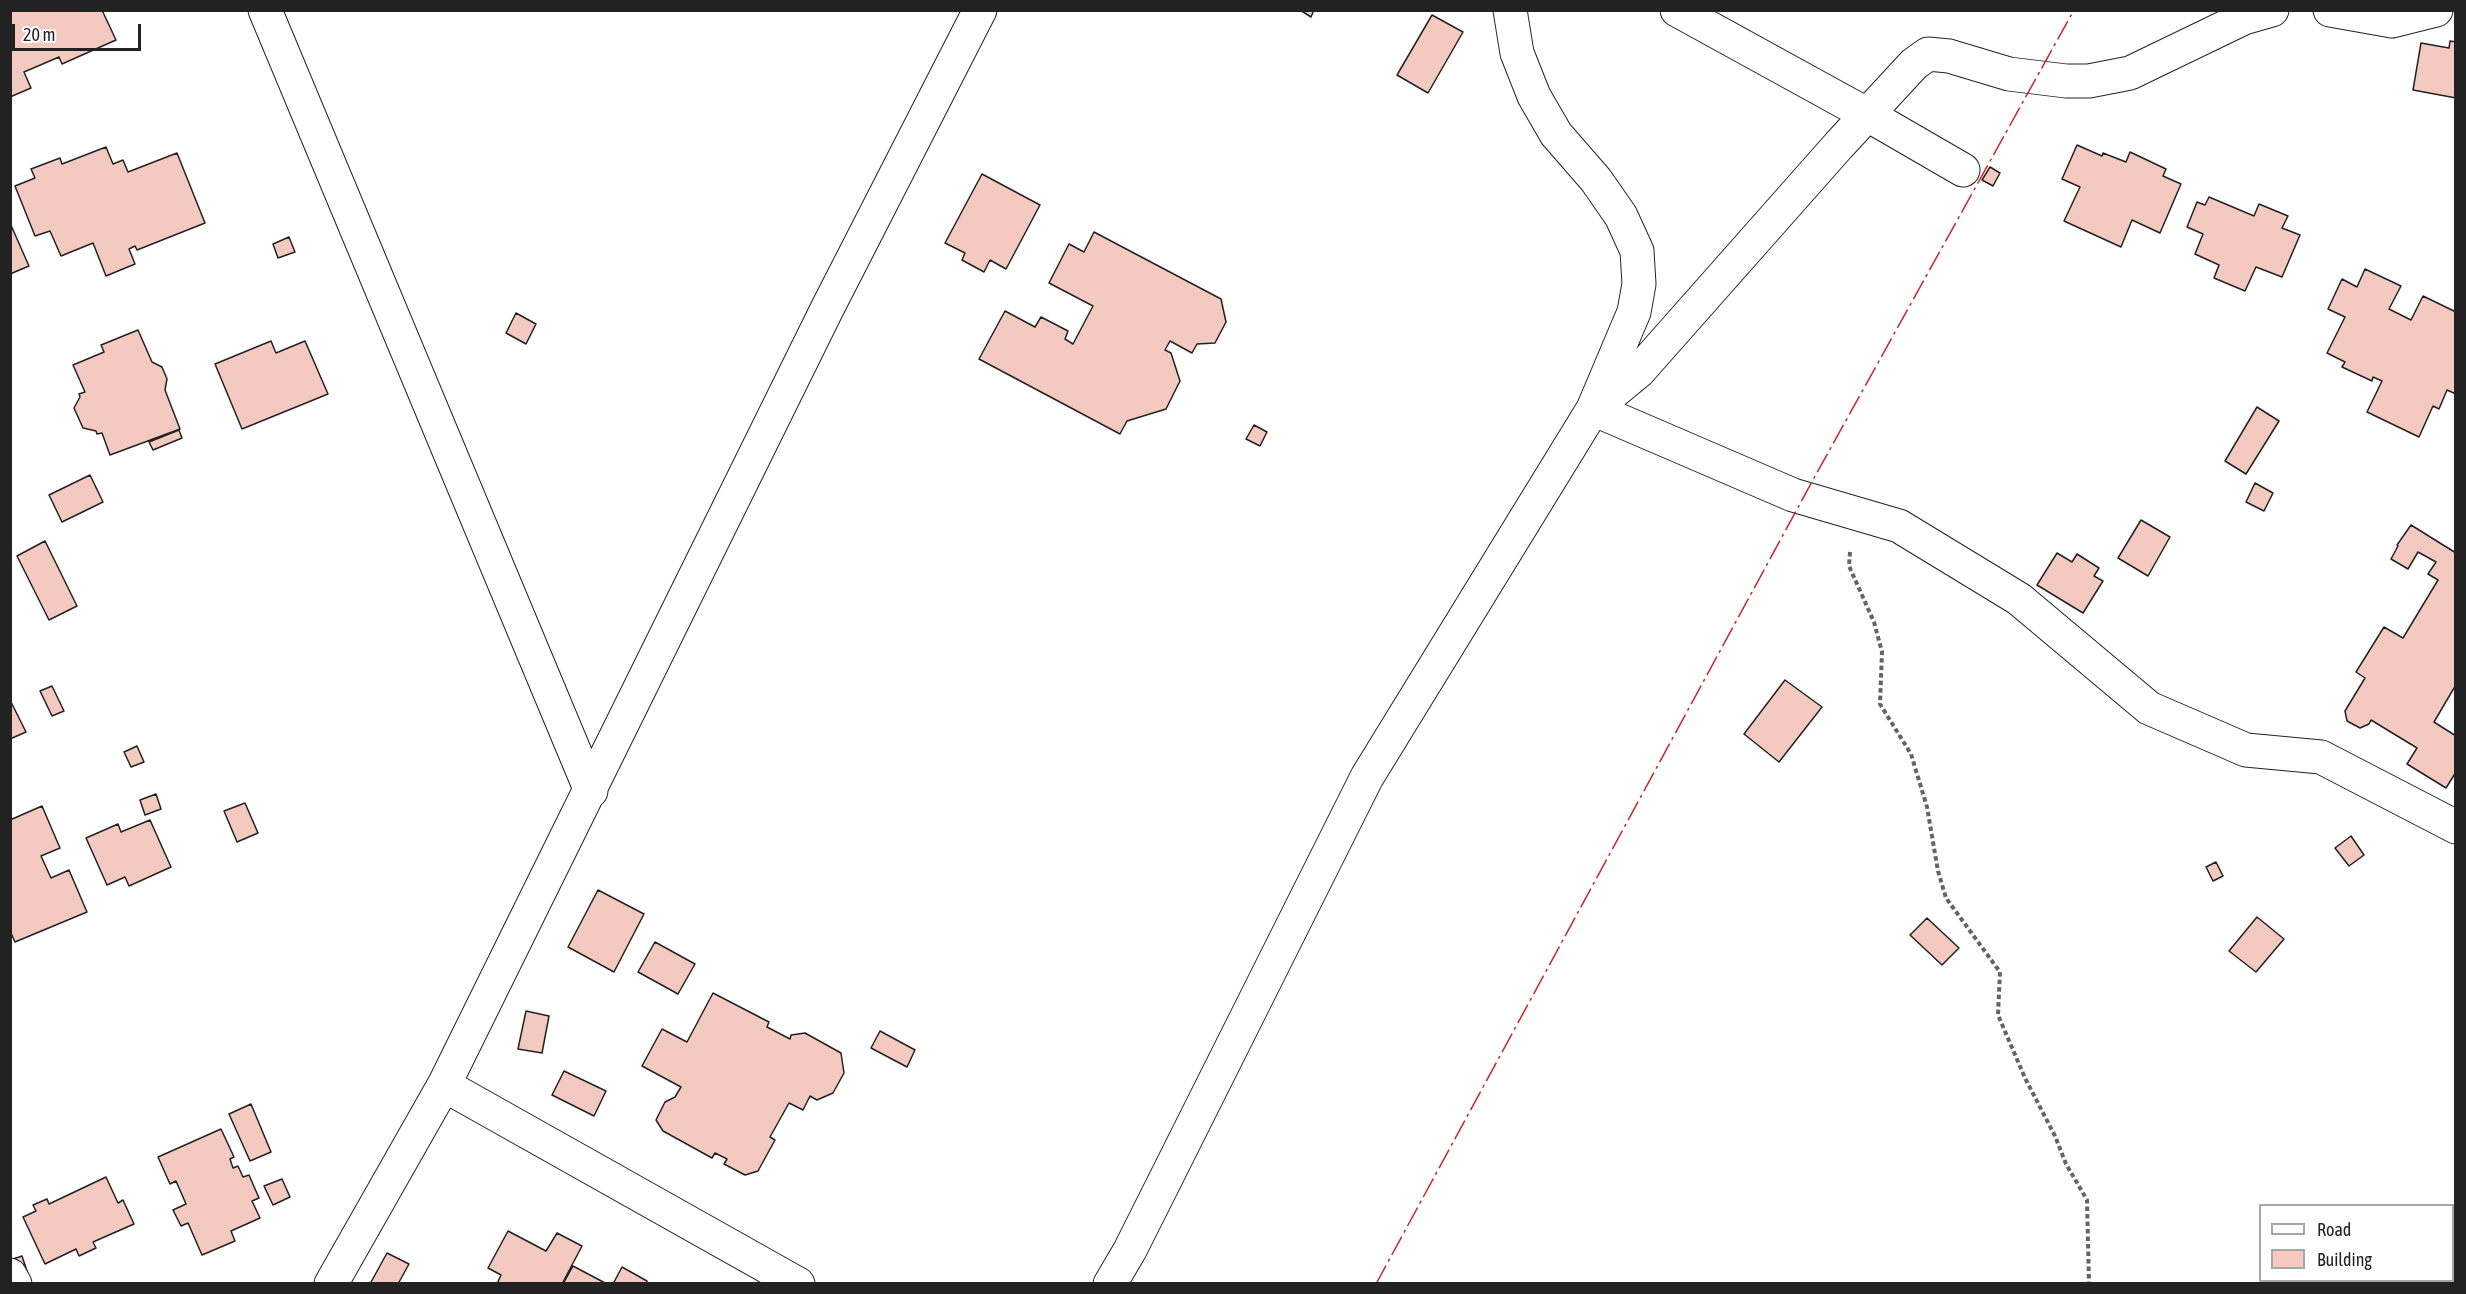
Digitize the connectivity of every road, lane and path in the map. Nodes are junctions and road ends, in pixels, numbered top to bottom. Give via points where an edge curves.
1 (265, 10) edge
2 (980, 10) edge
3 (1510, 10) edge
4 (1677, 10) edge
5 (2272, 10) edge
6 (2330, 10) edge
7 (2436, 10) edge
8 (1868, 114) junction
9 (1963, 170) dead end
10 (1593, 409) junction
11 (1852, 512) junction
12 (591, 791) junction
13 (2456, 827) edge
14 (444, 1085) junction
15 (10, 1275) edge
16 (15, 1284) edge
17 (331, 1284) edge
18 (798, 1284) edge
19 (1110, 1284) edge
20 (2089, 1284) edge

1 - 12 street
2 - 12 street via 827,309
3 - 10 street via 1517,53 1534,96 1557,134 1621,216 1637,251 1640,284 1634,312
4 - 8 street
5 - 8 street via 2244,18 2130,74 2089,81 2009,74 1949,56 1928,54
6 - 7 street via 2392,21
8 - 9 street
8 - 10 street via 1639,371
10 - 11 street via 1793,495
10 - 19 street via 1367,777
11 - 13 street via 1899,526 2019,600 2149,708 2246,750 2321,757
11 - 20 path via 1849,566 1874,622 1882,652 1880,704 1911,754 1927,807 1946,898 2000,972 1998,1015 2066,1164 2087,1200
12 - 14 street
14 - 17 street
14 - 18 street
15 - 16 street

